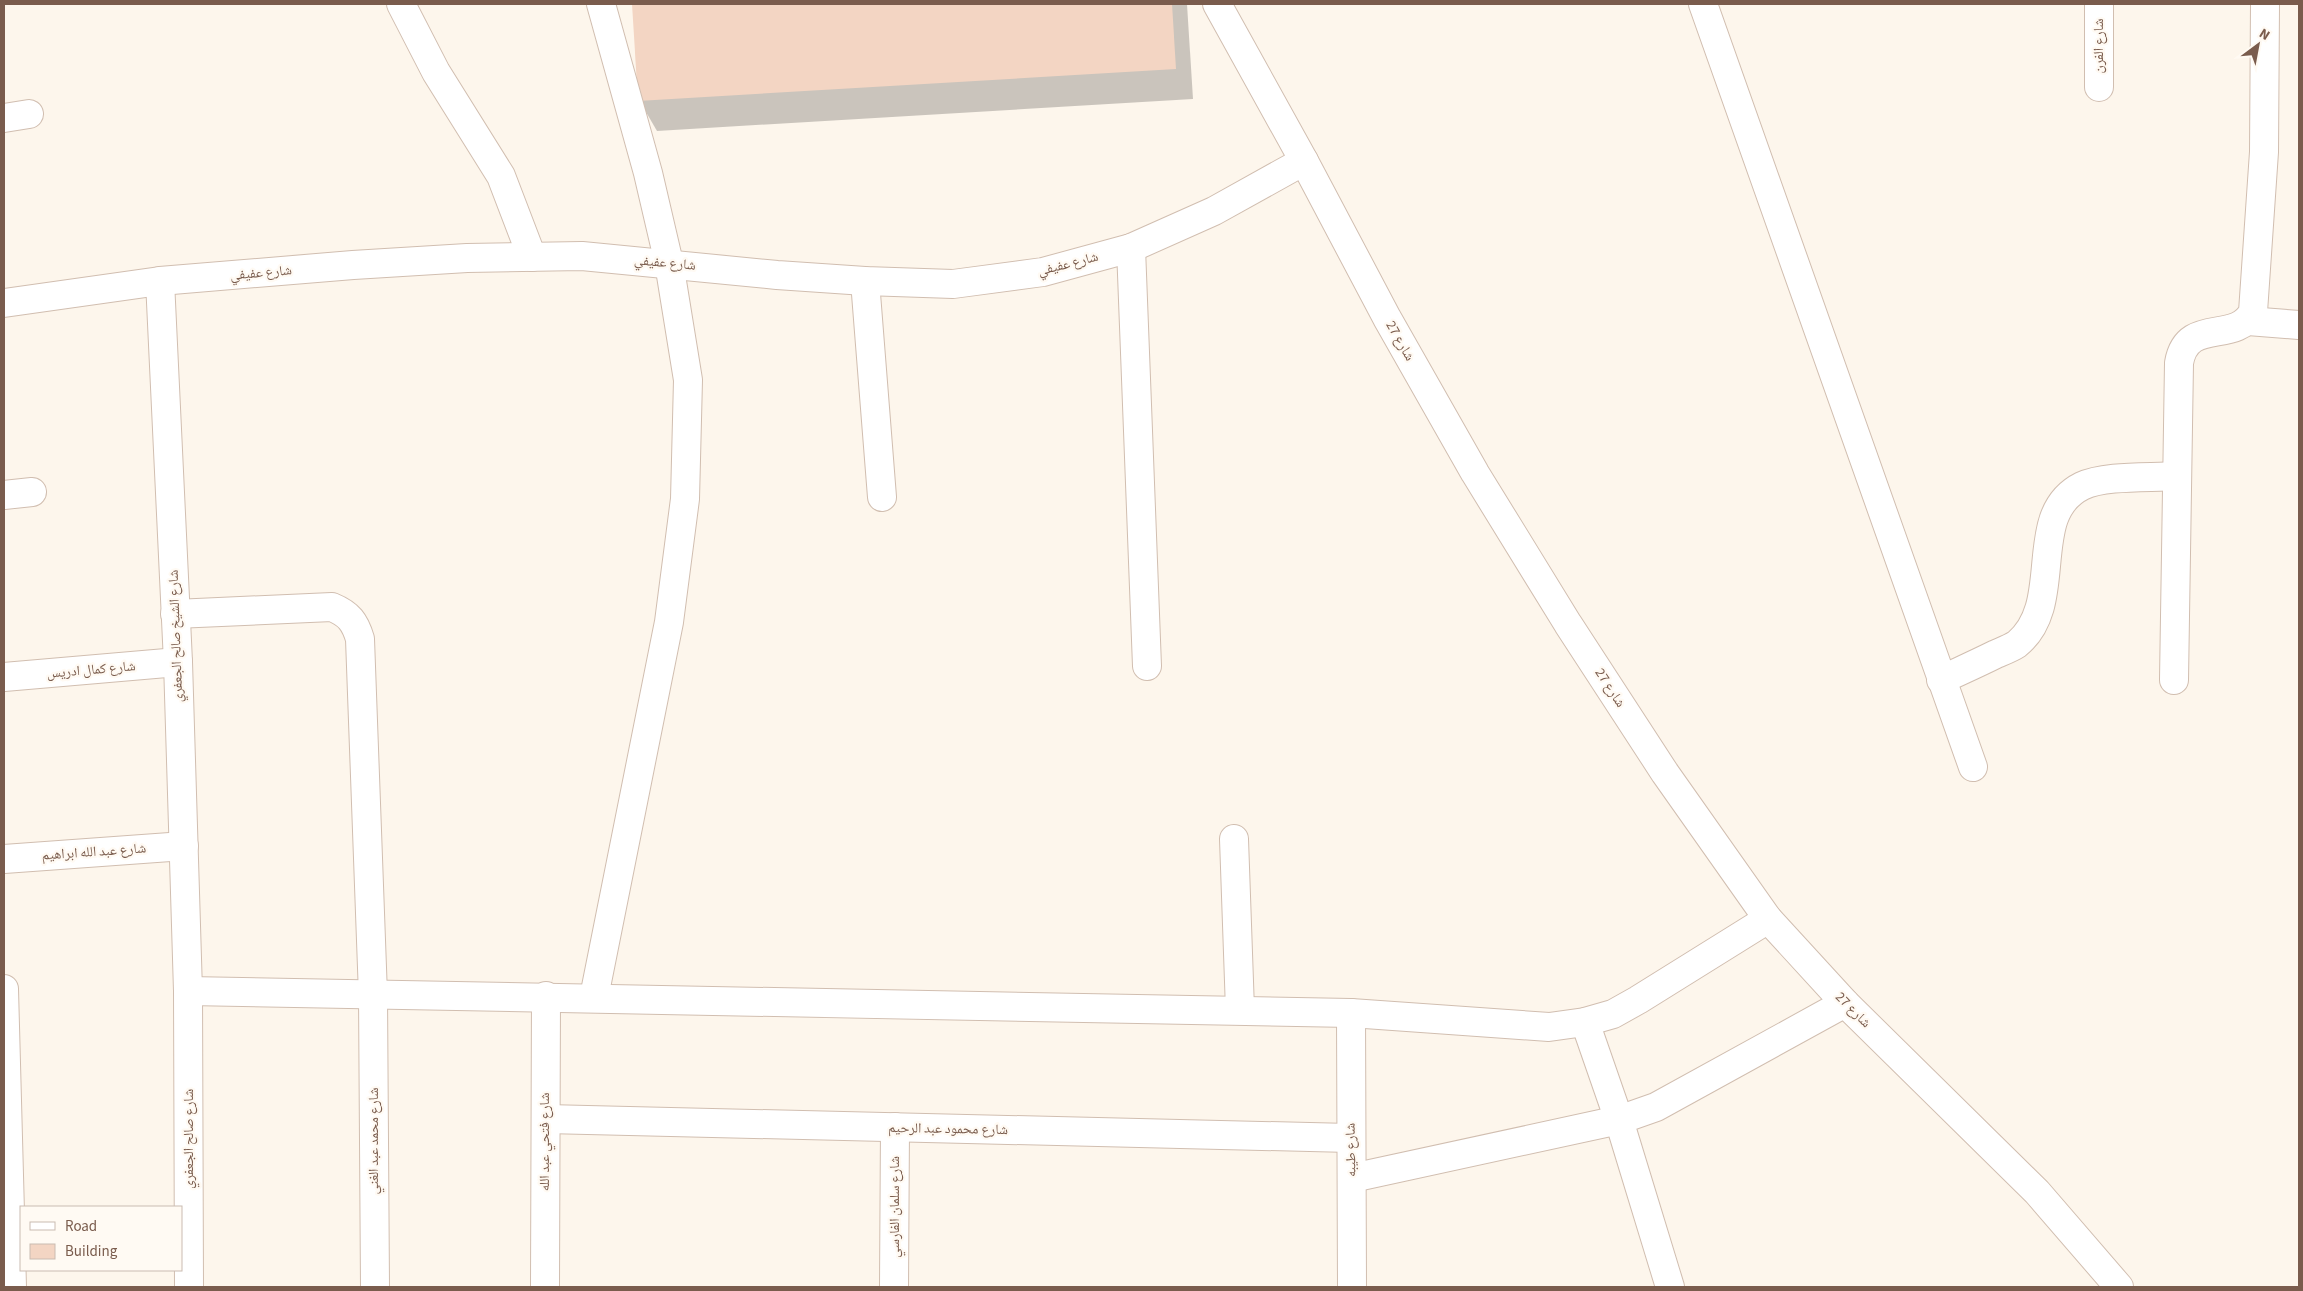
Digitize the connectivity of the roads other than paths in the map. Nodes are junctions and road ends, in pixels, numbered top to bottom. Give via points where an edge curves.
1 (401, 4) edge
2 (601, 4) edge
3 (1217, 4) edge
4 (1703, 4) edge
5 (2099, 4) edge
6 (2265, 4) edge
7 (2099, 87) dead end
8 (1304, 161) junction
9 (1131, 248) junction
10 (532, 257) junction
11 (669, 263) junction
12 (160, 281) junction
13 (865, 281) junction
14 (4, 304) edge
15 (2248, 321) junction
16 (2299, 325) edge
17 (2176, 476) junction
18 (32, 492) dead end
19 (4, 495) edge
20 (882, 497) dead end
21 (175, 614) junction
22 (178, 662) junction
23 (1147, 666) dead end
24 (4, 677) edge
25 (1941, 680) junction
26 (2174, 680) dead end
27 (1973, 767) dead end
28 (1234, 839) dead end
29 (184, 846) junction
30 (4, 859) edge
31 (1768, 919) junction
32 (4, 989) edge
33 (188, 991) junction
34 (373, 995) junction
35 (546, 996) junction
36 (594, 997) junction
37 (1845, 1003) junction
38 (1240, 1010) junction
39 (1351, 1012) junction
40 (1585, 1022) junction
41 (546, 1119) junction
42 (1619, 1120) junction
43 (895, 1128) junction
44 (1350, 1138) junction
45 (1352, 1178) junction
46 (12, 1287) edge
47 (189, 1287) edge
48 (375, 1287) edge
49 (545, 1287) edge
50 (894, 1287) edge
51 (1352, 1287) edge
52 (1670, 1287) edge
53 (2119, 1287) edge

1 - 10 street via 436,72 501,176
2 - 11 street via 638,135
3 - 8 street, شارع 27
4 - 25 street
5 - 7 street, شارع الفرن
6 - 15 street via 2264,152 2255,302
8 - 9 street, شارع عفيفي via 1214,211
8 - 31 street, شارع 27 via 1387,318 1480,481 1665,773
9 - 13 street, شارع عفيفي via 1043,272 953,284
9 - 23 street
10 - 11 street, شارع عفيفي via 582,256
10 - 12 street, شارع عفيفي via 353,265
11 - 13 street, شارع عفيفي
11 - 36 street via 688,380 685,500 669,622
12 - 14 street, شارع عفيفي
12 - 21 street, شارع الشيخ صالح الجعفري
13 - 20 street
15 - 16 street
15 - 17 street via 2240,326 2196,336 2187,341 2181,351
17 - 25 street via 2106,481 2083,486 2064,500 2052,520 2043,600 2032,626 2016,644
17 - 26 street
18 - 19 street
21 - 22 street, شارع الشيخ صالح الجعفري
21 - 34 street, شارع محمد عبد الغني via 332,606 346,613 356,624 360,639
22 - 24 street, شارع كمال ادريس
22 - 29 street, شارع الشيخ صالح الجعفري
25 - 27 street
28 - 38 street
29 - 30 street, شارع عبد الله ابراهيم
29 - 33 street, شارع الشيخ صالح الجعفري
31 - 37 street, شارع 27
31 - 40 street via 1638,1000 1613,1014
32 - 46 street
33 - 34 street
33 - 47 street, شارع صالح الجعفري
34 - 35 street
34 - 48 street, شارع محمد عبد الغني
35 - 36 street
35 - 41 street, شارع فتحي عبد الله
36 - 38 street
37 - 42 street via 1656,1107
37 - 53 street, شارع 27 via 2037,1192
38 - 39 street
39 - 40 street via 1549,1026
39 - 44 street, شارع طيبه
40 - 42 street
41 - 43 street, شارع محمود عبد الرحيم
41 - 49 street, شارع فتحي عبد الله
42 - 45 street
42 - 52 street
43 - 44 street, شارع محمود عبد الرحيم
43 - 50 street, شارع سلمان الفارسي
44 - 45 street, شارع طيبه
45 - 51 street, شارع طيبه

